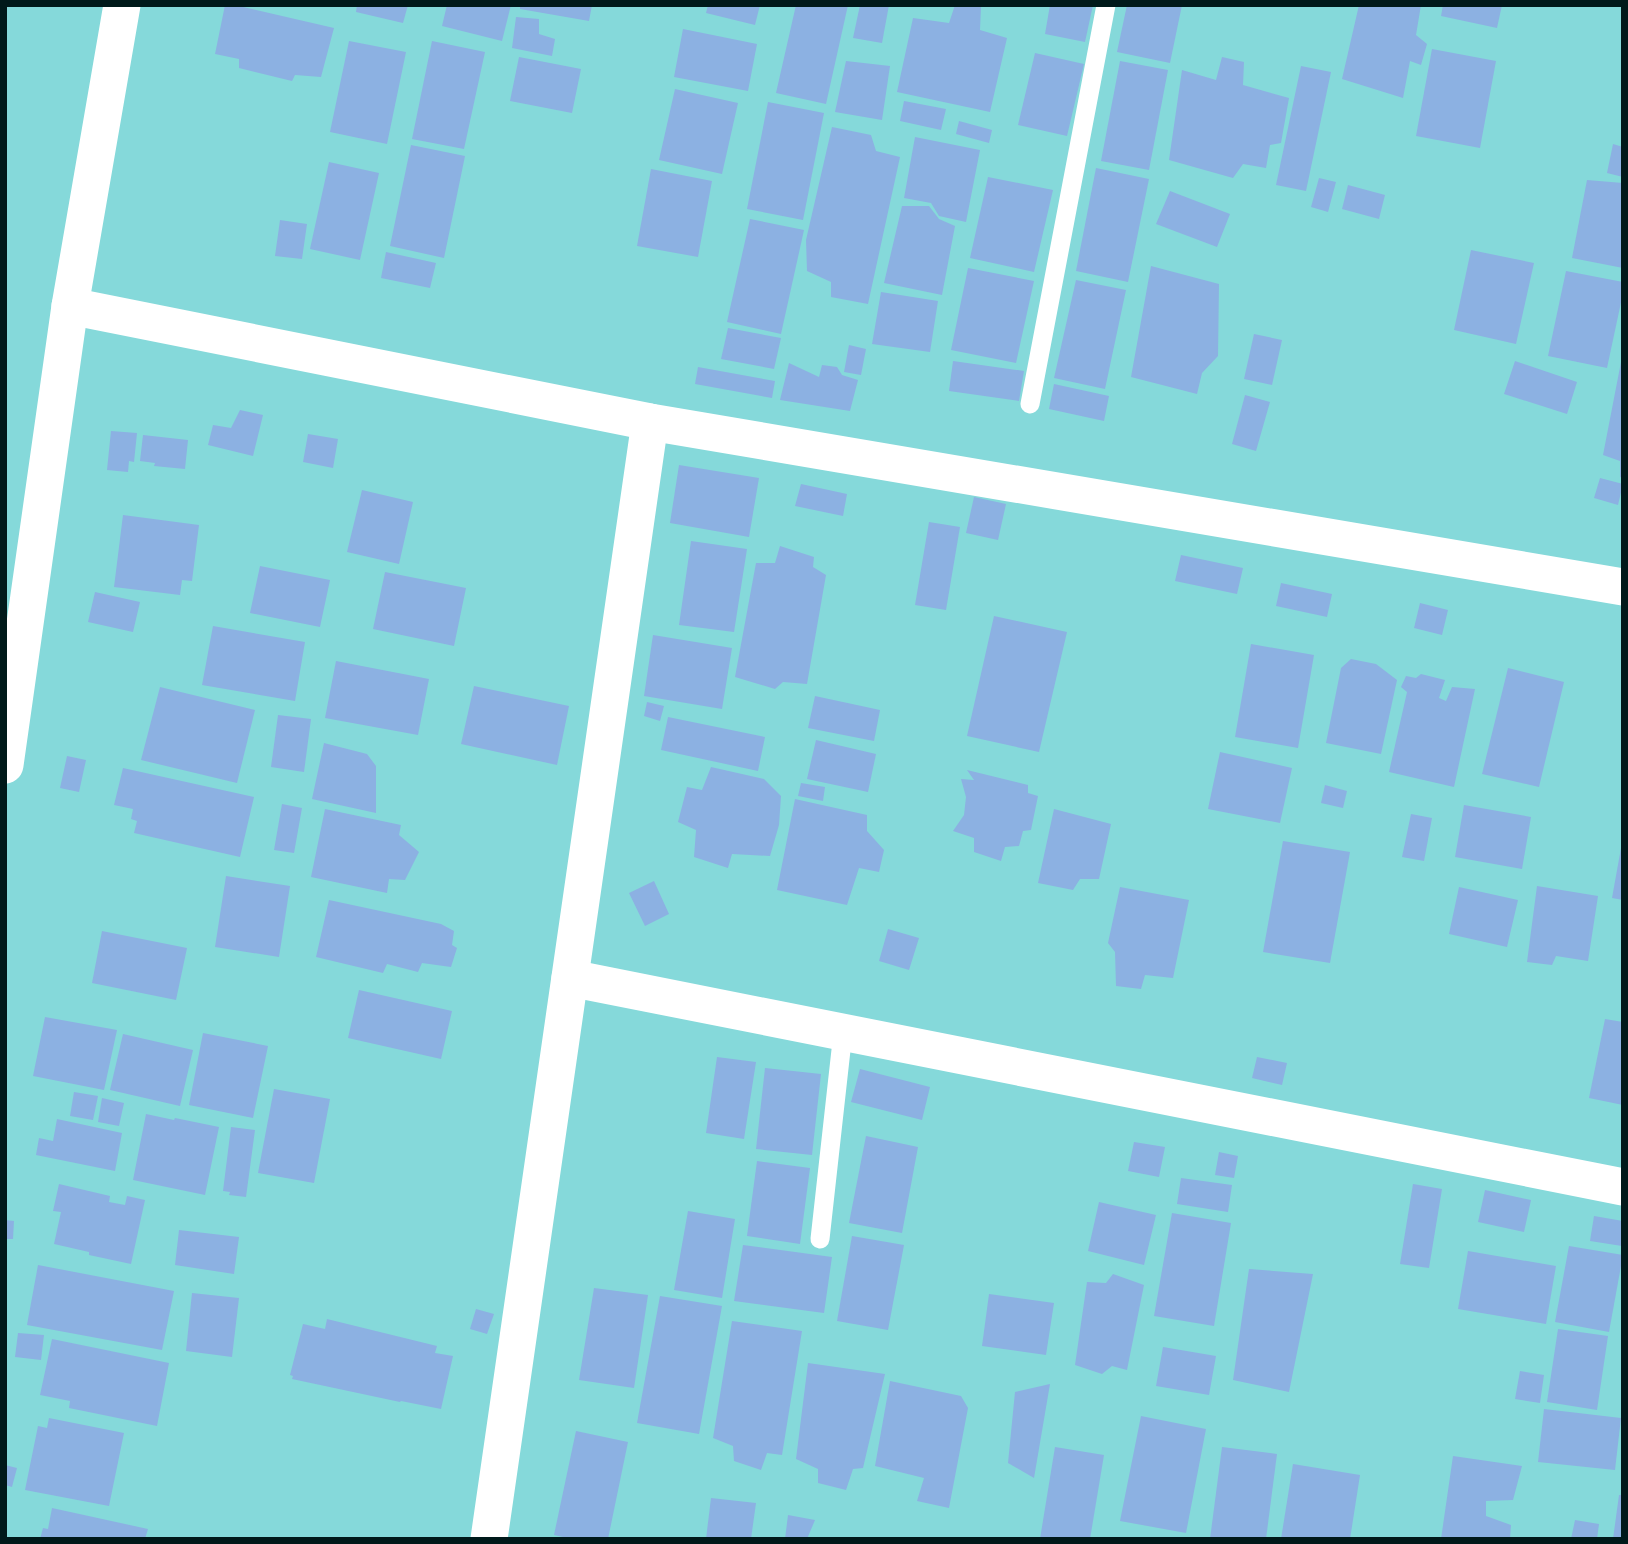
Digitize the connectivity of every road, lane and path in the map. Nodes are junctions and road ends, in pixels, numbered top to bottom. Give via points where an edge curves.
1 (122, 5) edge
2 (1106, 5) edge
3 (69, 306) junction
4 (1030, 404) dead end
5 (650, 422) junction
6 (1623, 587) edge
7 (5, 765) edge
8 (570, 978) junction
9 (843, 1032) junction
10 (1623, 1187) edge
11 (820, 1239) dead end
12 (489, 1539) edge

1 - 3 street
2 - 4 lane
3 - 5 street
3 - 7 street
5 - 6 street
5 - 8 street
8 - 9 street
8 - 12 street
9 - 10 street
9 - 11 lane

